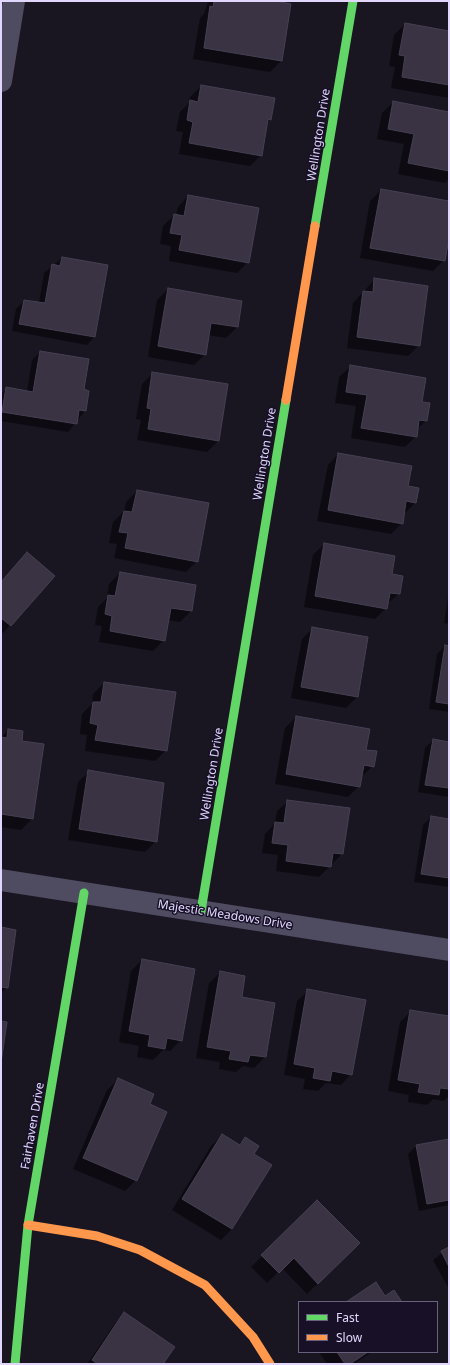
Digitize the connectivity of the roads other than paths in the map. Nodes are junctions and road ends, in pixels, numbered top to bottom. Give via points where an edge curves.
1 (14, 1) edge
2 (353, 1) edge
3 (1, 81) edge
4 (1, 880) edge
5 (84, 893) junction
6 (201, 911) junction
7 (449, 950) edge
8 (28, 1225) junction
9 (15, 1364) edge
10 (270, 1364) edge

1 - 3 street
2 - 6 street, Wellington Drive
4 - 5 street, Majestic Meadows Drive
5 - 6 street, Majestic Meadows Drive
5 - 8 street, Fairhaven Drive
6 - 7 street, Majestic Meadows Drive
8 - 9 street, Fairhaven Drive
8 - 10 street via 97,1236 140,1250 205,1285 253,1337

